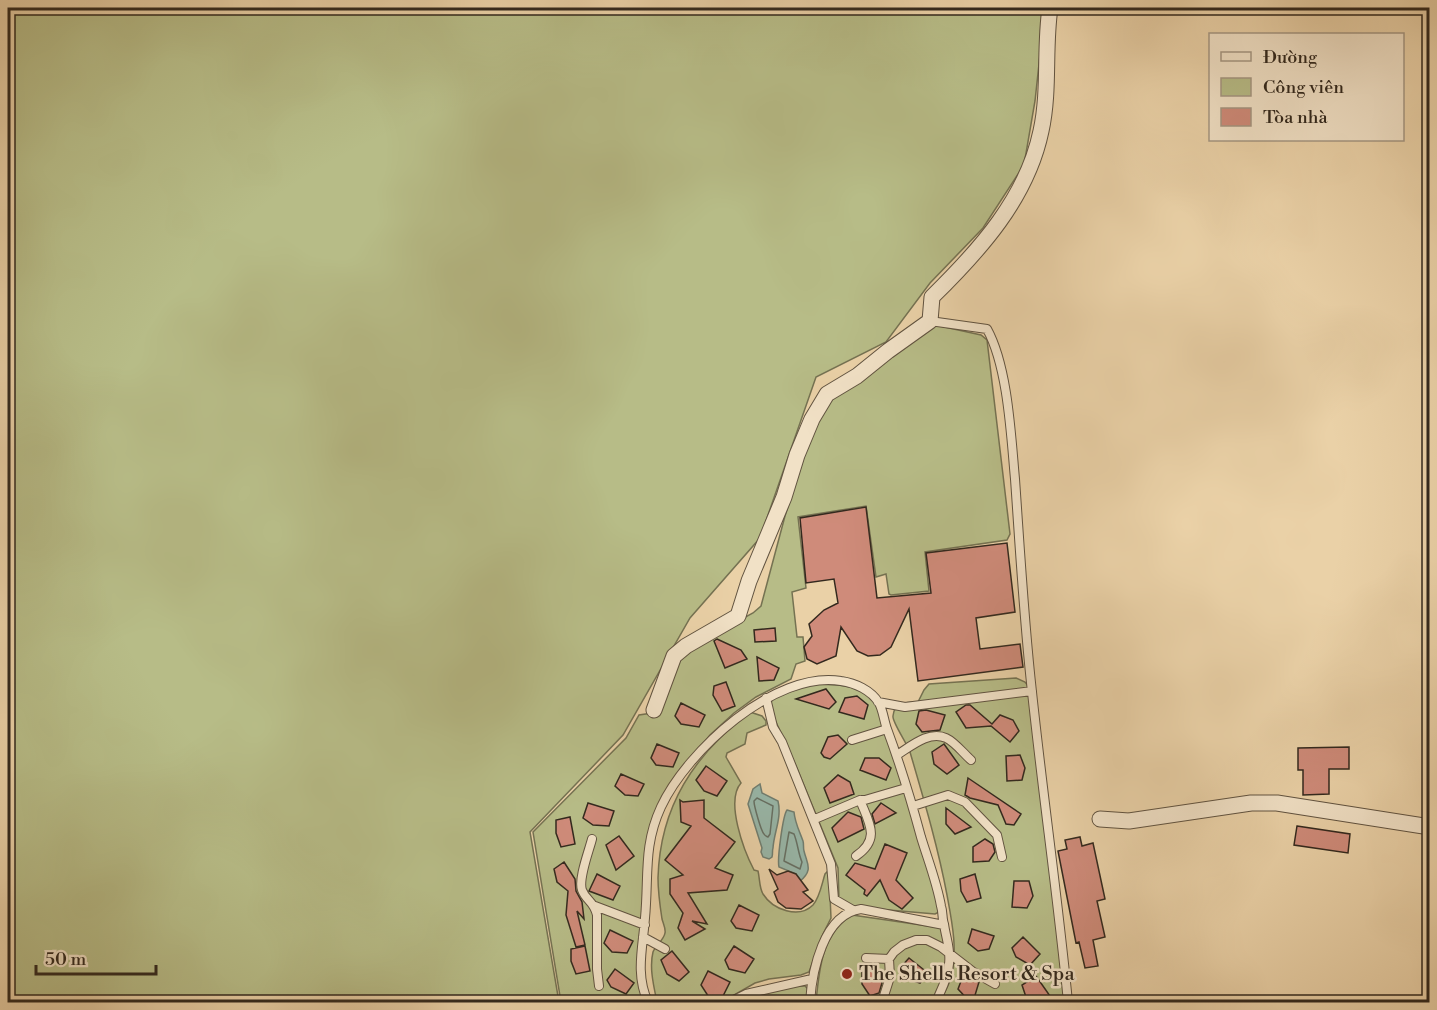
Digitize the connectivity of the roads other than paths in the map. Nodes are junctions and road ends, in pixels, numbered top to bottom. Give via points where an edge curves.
1 (1050, 8) edge
2 (930, 321) junction
3 (1032, 691) junction
4 (766, 699) junction
5 (878, 702) junction
6 (654, 710) dead end
7 (887, 729) junction
8 (852, 740) dead end
9 (897, 755) junction
10 (971, 760) dead end
11 (906, 788) junction
12 (861, 800) junction
13 (913, 806) junction
14 (815, 819) dead end
15 (1101, 819) dead end
16 (1430, 827) edge
17 (592, 838) dead end
18 (856, 856) dead end
19 (1002, 857) dead end
20 (595, 906) junction
21 (853, 910) junction
22 (645, 925) junction
23 (944, 925) junction
24 (643, 937) junction
25 (665, 949) dead end
26 (950, 953) junction
27 (866, 958) dead end
28 (889, 959) junction
29 (812, 980) junction
30 (995, 984) dead end
31 (599, 986) dead end
32 (648, 1002) edge
33 (730, 1002) edge
34 (810, 1002) edge
35 (882, 1002) edge
36 (936, 1002) edge
37 (1068, 1002) edge

1 - 2 street via 1041,130 1031,166 1011,207 963,267 932,297
2 - 3 lane via 987,329 1000,360 1012,443
2 - 6 street via 827,394 797,455 738,616 674,656
3 - 5 lane via 905,707
3 - 37 lane
4 - 5 lane via 796,685 825,679 851,682
4 - 21 lane via 773,727 831,864 834,899
4 - 22 lane via 702,749 676,780 662,805 648,850
5 - 7 lane
7 - 8 lane
7 - 9 lane
9 - 10 lane via 921,739 945,737
9 - 11 lane
11 - 12 lane
11 - 13 lane
12 - 14 lane
12 - 18 lane via 872,840
13 - 19 lane via 948,795 965,802 997,835
13 - 23 lane
15 - 16 street via 1129,820 1277,803
17 - 20 lane via 582,890
20 - 22 lane
20 - 31 lane
21 - 23 lane
21 - 29 lane via 833,926 823,942
22 - 24 lane
23 - 26 lane
24 - 25 lane
24 - 32 lane via 639,965
26 - 28 lane via 927,940 916,940 903,945
26 - 30 lane
26 - 36 lane
27 - 28 lane
28 - 35 lane via 890,977
29 - 33 lane via 746,994
29 - 34 lane

